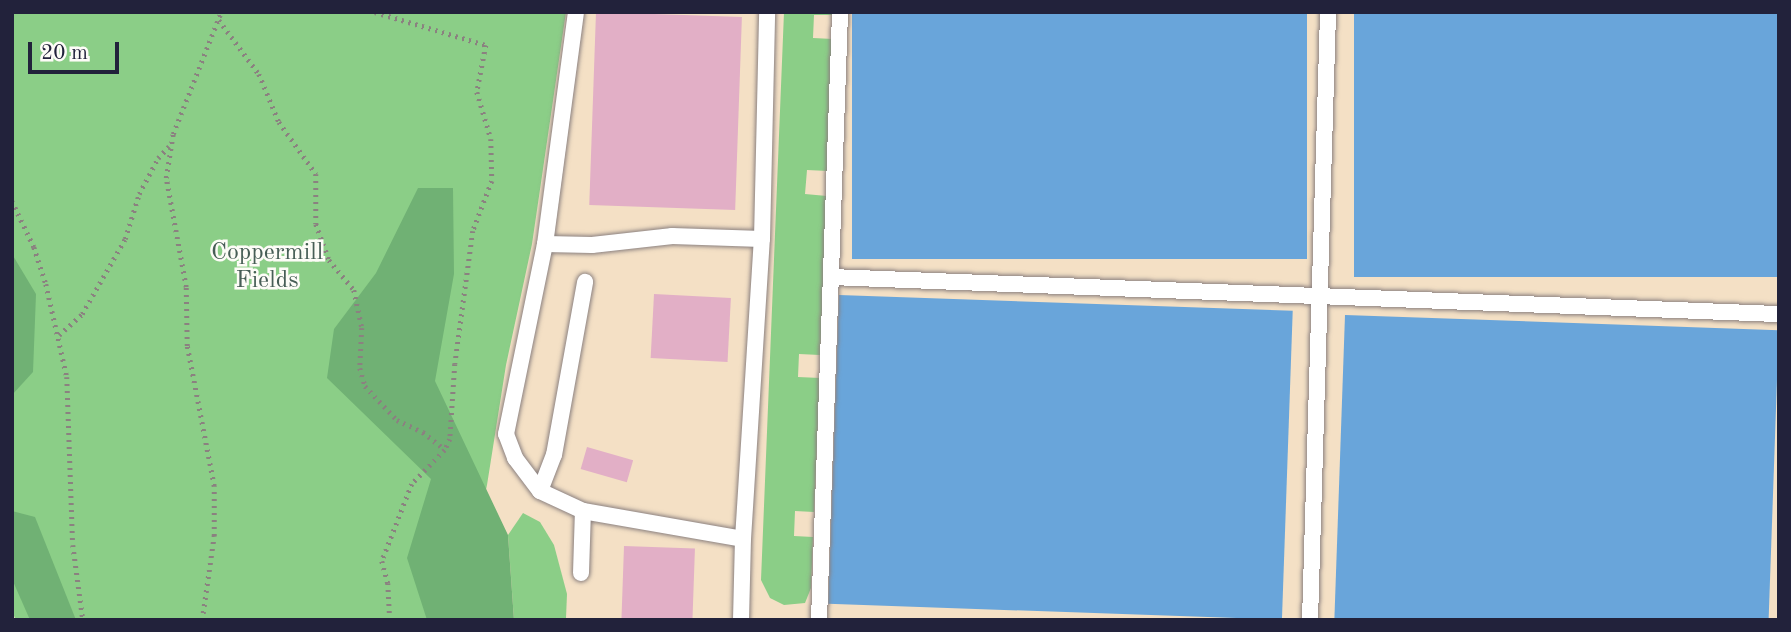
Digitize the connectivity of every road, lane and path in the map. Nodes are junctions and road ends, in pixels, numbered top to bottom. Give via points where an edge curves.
1 (221, 12) edge
2 (375, 12) edge
3 (576, 12) edge
4 (766, 12) edge
5 (841, 12) edge
6 (1328, 12) edge
7 (218, 20) junction
8 (170, 145) junction
9 (12, 201) edge
10 (762, 239) junction
11 (545, 244) junction
12 (831, 277) junction
13 (585, 282) dead end
14 (1320, 295) junction
15 (1779, 314) edge
16 (59, 335) junction
17 (445, 450) junction
18 (540, 491) junction
19 (583, 511) junction
20 (743, 539) junction
21 (581, 573) dead end
22 (741, 619) edge
23 (83, 620) edge
24 (202, 620) edge
25 (390, 620) edge
26 (759, 620) edge
27 (819, 620) edge
28 (1310, 620) edge

1 - 7 path
2 - 17 path via 486,45 477,92 491,138 492,181 474,231 455,364 453,424
3 - 11 lane
4 - 10 lane
5 - 12 lane
6 - 14 lane
7 - 8 path
7 - 17 path via 259,74 279,122 316,174 316,224 329,260 354,289 362,328 360,368 365,386 397,420 423,432
8 - 16 path via 139,194 125,239 82,314
8 - 24 path via 166,178 186,287 187,346 214,486 214,536
9 - 16 path via 34,247
10 - 11 lane via 672,236 592,245
10 - 20 lane
11 - 18 lane via 506,435 515,458
12 - 14 lane
12 - 27 lane
13 - 18 lane via 554,455
14 - 15 lane
14 - 28 lane
16 - 23 path via 69,399 73,545
17 - 25 path via 412,484 382,561
18 - 19 lane
19 - 20 lane
19 - 21 lane
20 - 22 lane
22 - 26 lane

